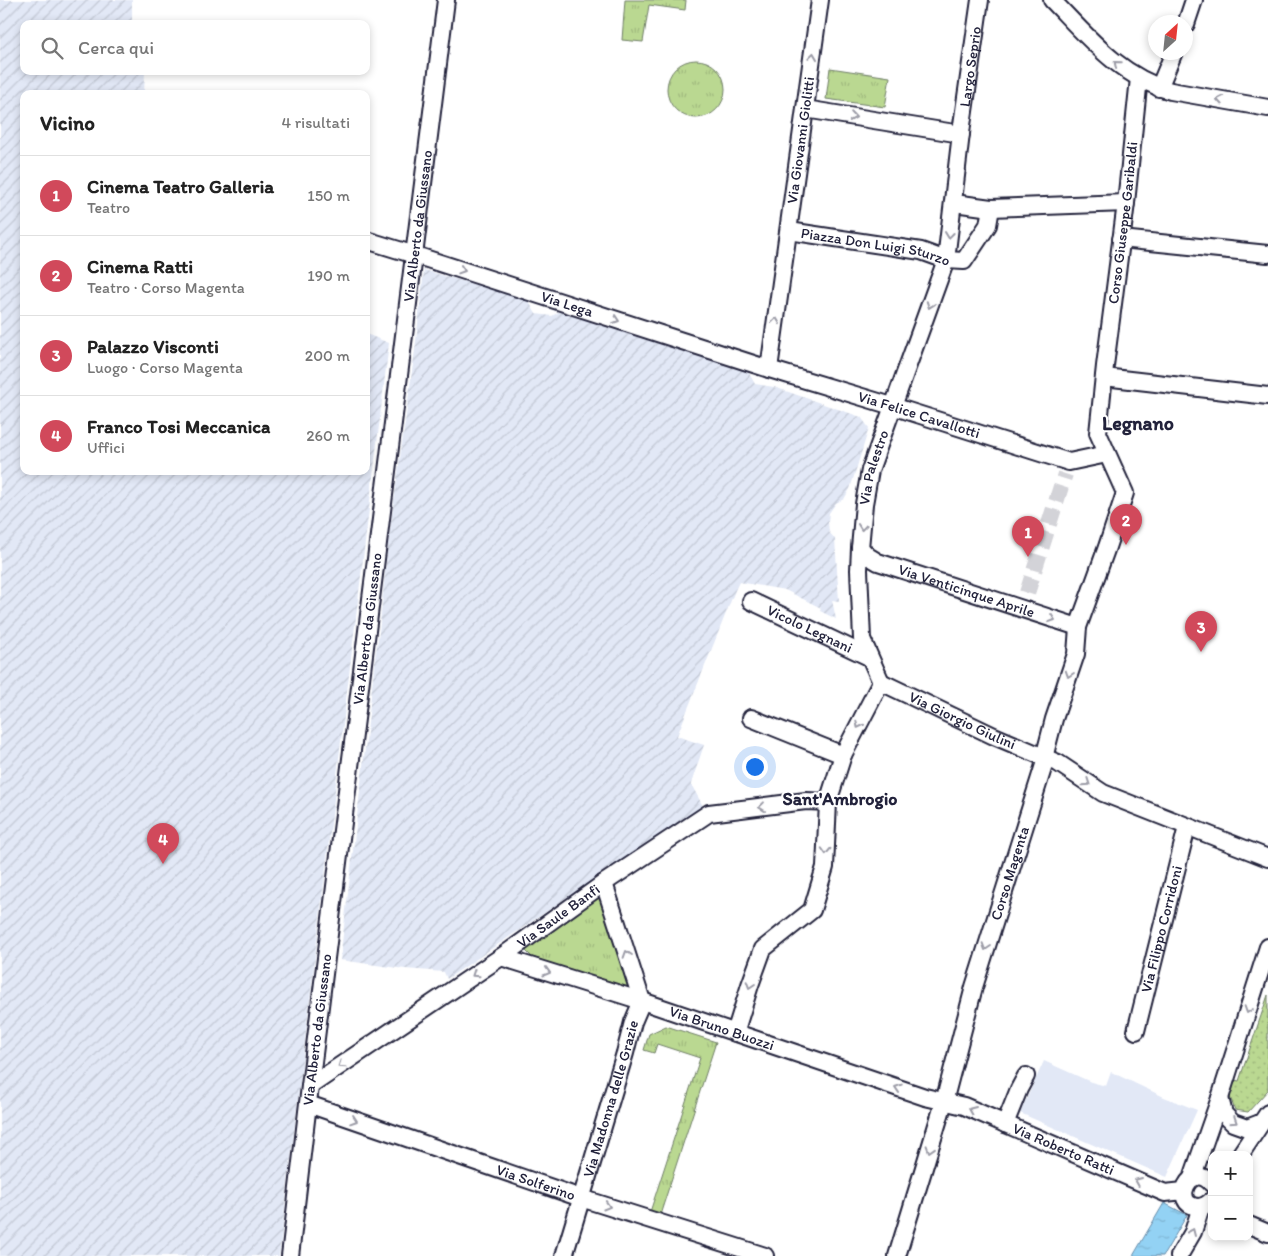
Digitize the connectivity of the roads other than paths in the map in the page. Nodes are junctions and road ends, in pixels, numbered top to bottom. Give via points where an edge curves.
1 (446, 0) edge
2 (820, 0) edge
3 (980, 0) edge
4 (1052, 0) edge
5 (1194, 0) edge
6 (1189, 15) edge
7 (1171, 60) edge
8 (1139, 78) junction
9 (1159, 88) junction
10 (1268, 108) edge
11 (805, 109) junction
12 (961, 134) junction
13 (954, 203) junction
14 (1126, 203) junction
15 (991, 208) junction
16 (789, 231) junction
17 (1122, 239) junction
18 (370, 241) edge
19 (415, 254) junction
20 (1268, 254) edge
21 (946, 260) junction
22 (769, 369) junction
23 (1105, 372) junction
24 (1268, 396) edge
25 (892, 406) junction
26 (1107, 454) junction
27 (1125, 493) joint
28 (860, 548) junction
29 (750, 601) dead end
30 (1078, 627) junction
31 (869, 657) junction
32 (881, 682) junction
33 (751, 718) dead end
34 (843, 756) junction
35 (1045, 757) junction
36 (828, 802) junction
37 (1187, 827) junction
38 (1268, 858) edge
39 (604, 883) junction
40 (1268, 947) edge
41 (500, 957) junction
42 (642, 1001) junction
43 (1136, 1031) dead end
44 (735, 1033) junction
45 (1026, 1076) dead end
46 (310, 1086) junction
47 (1220, 1098) junction
48 (944, 1102) junction
49 (308, 1104) junction
50 (1264, 1118) edge
51 (1005, 1124) junction
52 (1243, 1151) edge
53 (1208, 1180) edge
54 (1188, 1185) junction
55 (581, 1198) junction
56 (1208, 1203) edge
57 (1208, 1205) edge
58 (1253, 1227) edge
59 (1268, 1233) edge
60 (290, 1256) edge
61 (564, 1256) edge
62 (765, 1256) edge
63 (897, 1256) edge
64 (1179, 1256) edge

1 - 19 street, Via Alberto da Giussano
11 -> 2 street, Via Giovanni Giolitti
3 - 12 street, Largo Seprio
8 -> 4 street via 1122,69 1096,46
5 - 6 street
7 - 9 street
8 - 9 street
8 - 14 street, Corso Giuseppe Garibaldi
10 -> 9 street
11 -> 12 street
11 - 16 street, Via Giovanni Giolitti
12 - 13 street, Piazza Don Luigi Sturzo
13 - 15 street
13 -> 21 street, Piazza Don Luigi Sturzo
14 - 15 street
14 - 17 street, Corso Giuseppe Garibaldi
15 - 21 street via 988,225 964,261
16 - 21 street, Piazza Don Luigi Sturzo via 921,251
22 -> 16 street, Via Giovanni Giolitti
17 - 20 street
17 - 23 street, Corso Giuseppe Garibaldi
18 - 19 street, Via Lega
19 -> 22 street, Via Lega
19 - 46 street, Via Alberto da Giussano
21 -> 25 street, Via Palestro
22 - 25 street, Via Felice Cavallotti
23 - 24 street
23 - 26 street, Corso Giuseppe Garibaldi via 1098,433
25 - 26 street, Via Felice Cavallotti via 1067,468
25 -> 28 street, Via Palestro via 870,470
26 - 27 street, Corso Giuseppe Garibaldi
27 - 30 street, Corso Magenta
28 -> 30 street, Via Venticinque Aprile via 878,562 1024,601
28 - 31 street, Via Palestro via 862,639
29 - 31 street, Vicolo Legnani
30 -> 35 street, Corso Magenta via 1076,654
31 - 32 street, Via Palestro
32 -> 34 street
32 - 35 street, Via Giorgio Giulini
33 - 34 street
34 - 36 street
35 -> 37 street via 1103,793
35 -> 48 street, Corso Magenta via 974,987
36 -> 39 street, Via Saule Banfi via 806,801 709,813
36 -> 44 street via 825,868 812,910 762,950
37 - 38 street
37 - 43 street, Via Filippo Corridoni
39 - 41 street, Via Saule Banfi
42 -> 39 street
40 -> 47 street
41 -> 42 street, Via Bruno Buozzi
41 -> 46 street, Via Saule Banfi
42 - 44 street, Via Bruno Buozzi
42 - 55 street, Via Madonna delle Grazie
48 -> 44 street, Via Bruno Buozzi
45 - 51 street
46 - 49 street, Via Alberto da Giussano
47 -> 50 street via 1224,1114 1233,1123 1247,1128
47 - 54 street
51 -> 48 street, Via Roberto Ratti via 964,1106
48 -> 63 street, Corso Magenta
49 -> 55 street, Via Solferino
49 - 60 street, Via Alberto da Giussano
50 - 52 street
54 -> 51 street, Via Roberto Ratti via 1165,1193
53 - 54 street, Via Roberto Ratti via 1198,1177
54 - 56 street via 1185,1197 1190,1204
55 - 61 street, Via Madonna delle Grazie
55 -> 62 street, Via Solferino
64 -> 57 street
58 - 59 street

